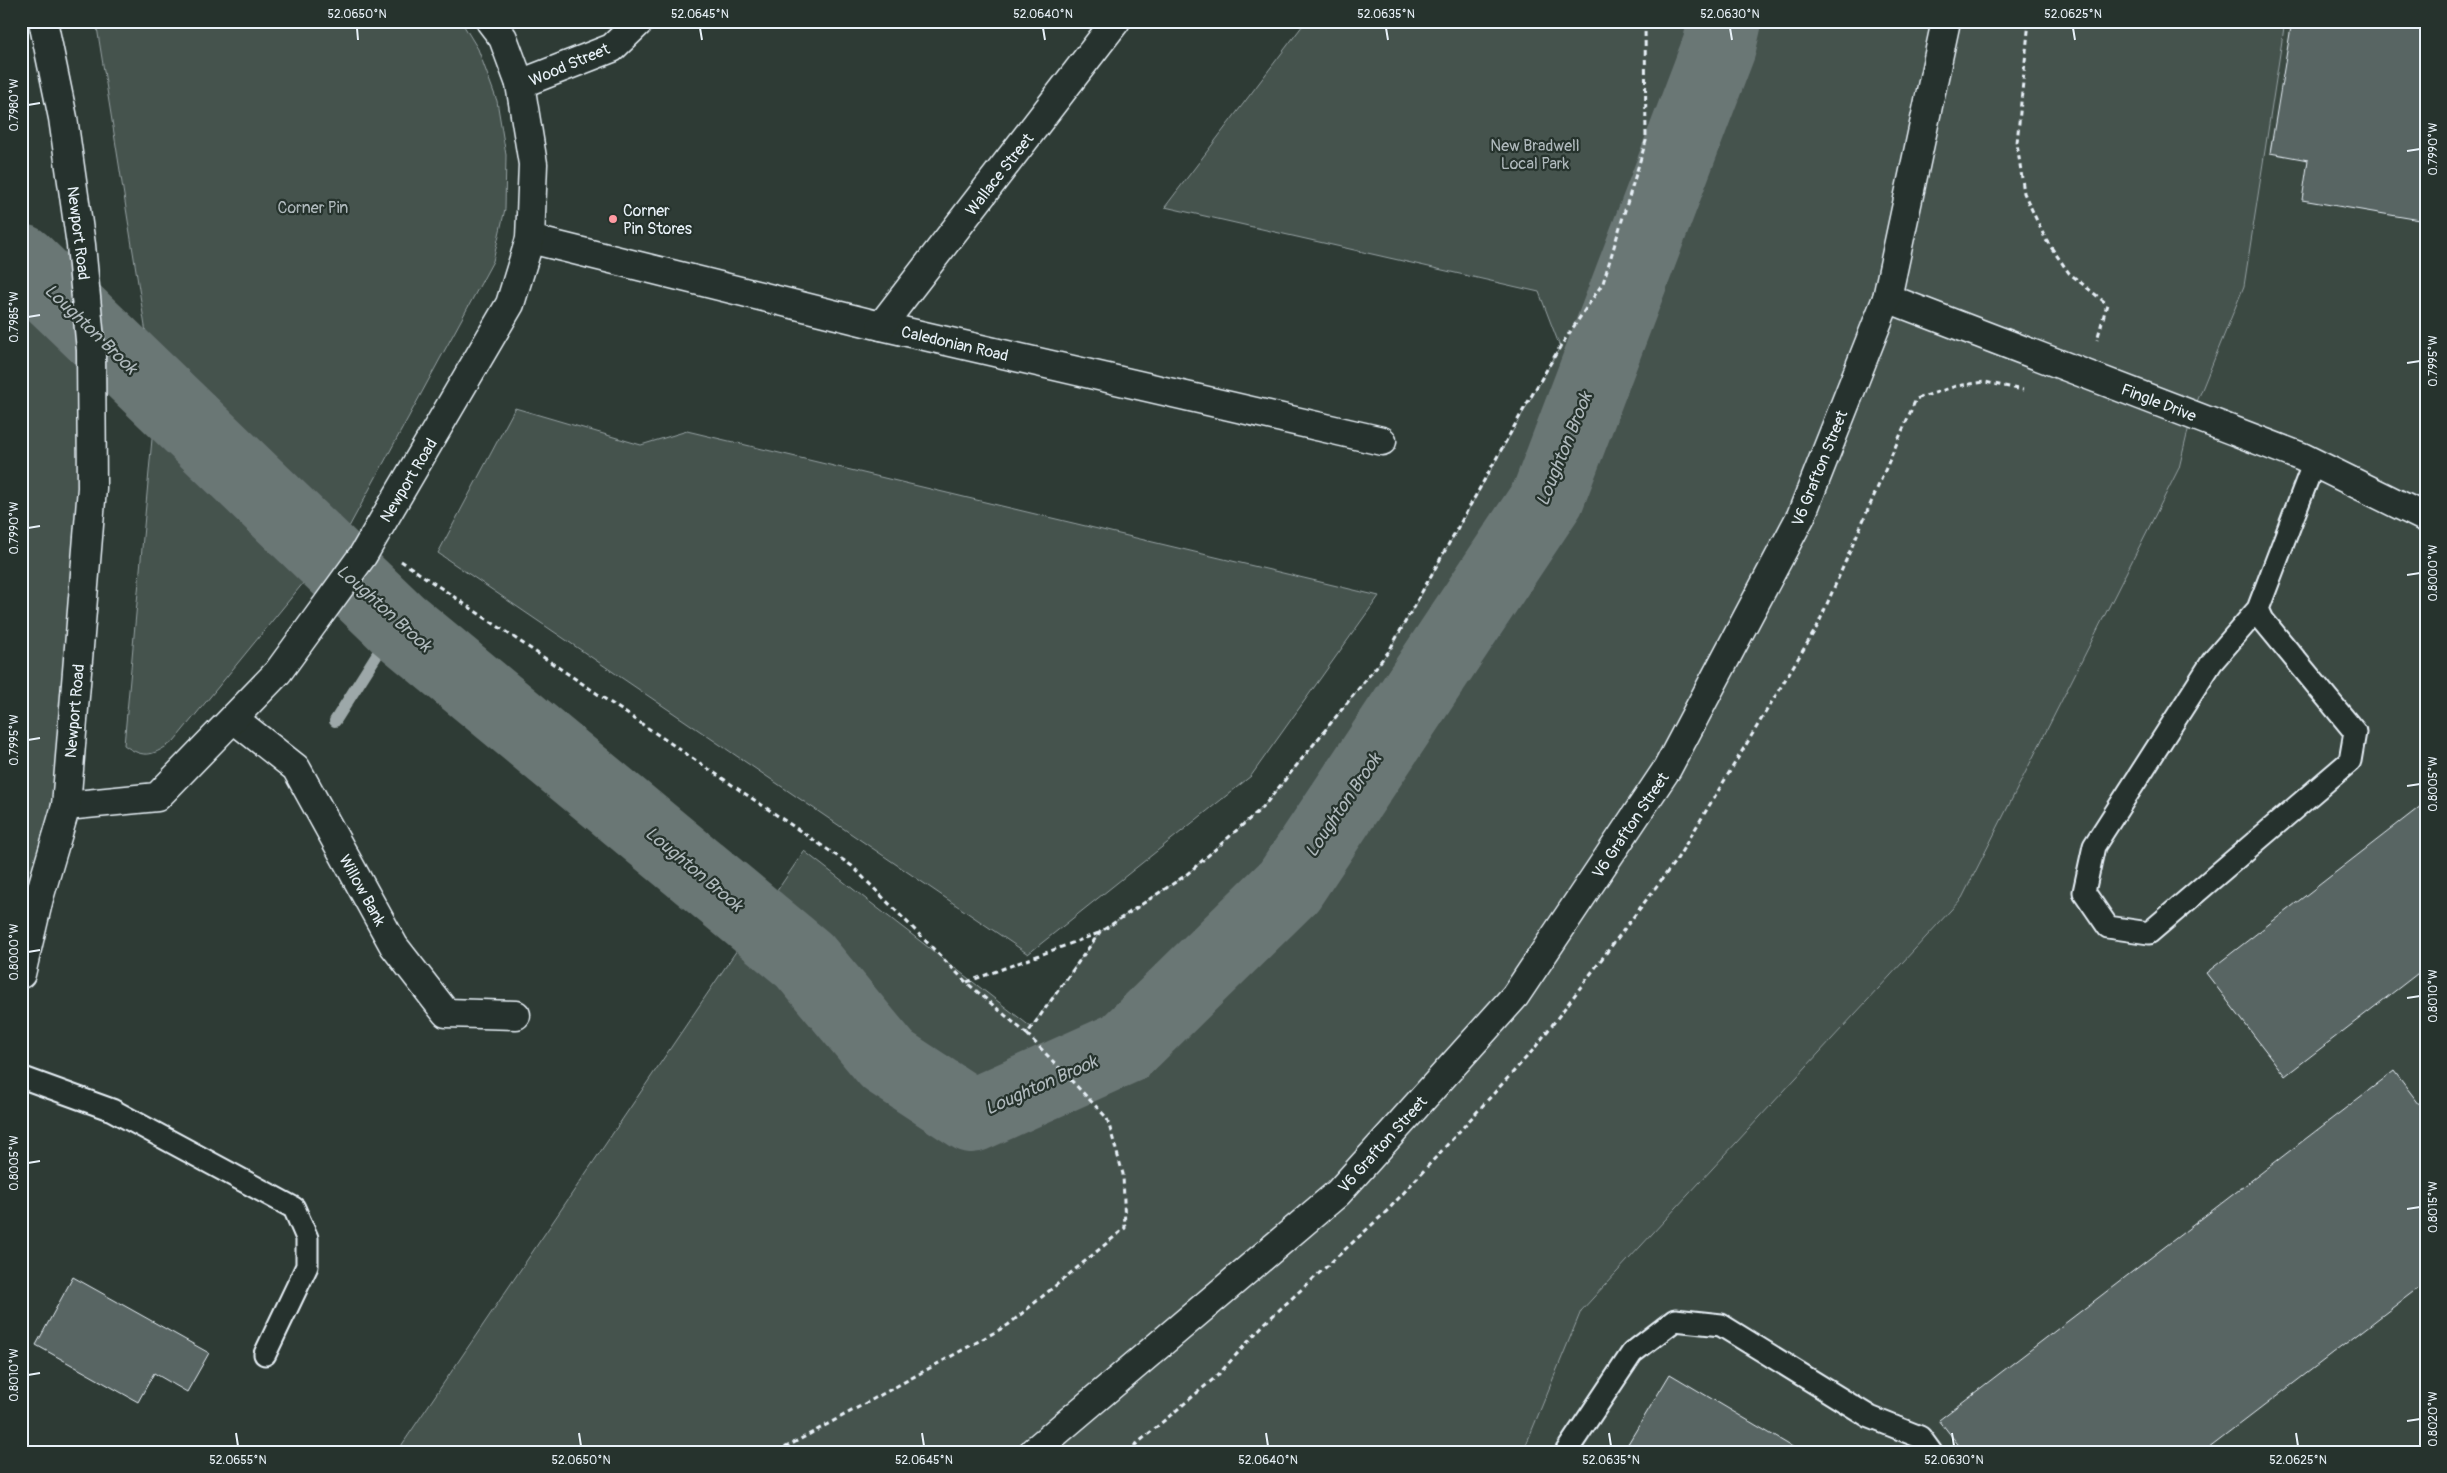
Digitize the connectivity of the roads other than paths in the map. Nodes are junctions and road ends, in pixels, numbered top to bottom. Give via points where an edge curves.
1 (43, 21) edge
2 (490, 21) edge
3 (640, 21) edge
4 (1116, 21) edge
5 (1946, 21) edge
6 (520, 84) junction
7 (530, 239) junction
8 (1887, 298) junction
9 (881, 326) junction
10 (1382, 441) dead end
11 (2314, 462) junction
12 (2426, 518) edge
13 (2258, 609) junction
14 (234, 719) junction
15 (66, 806) junction
16 (21, 974) edge
17 (516, 1015) dead end
18 (21, 1077) edge
19 (265, 1354) dead end
20 (1033, 1452) edge
21 (1566, 1452) edge
22 (1931, 1452) edge

1 - 15 street, Newport Road via 63,118 81,245 91,350 92,488
2 - 6 street, Newport Road via 503,38
3 - 6 street, Wood Street via 612,48
4 - 9 street, Wallace Street
5 - 8 street, V6 Grafton Street
6 - 7 street, Newport Road via 533,164
7 - 9 street, Caledonian Road
7 - 14 street, Newport Road via 510,304 367,548 278,672
8 - 11 street, Fingle Drive
8 - 20 street, V6 Grafton Street via 1801,516 1667,769 1515,996 1338,1194
9 - 10 street, Caledonian Road
11 - 12 street, Fingle Drive
11 - 13 lane
13 - 13 lane via 2263,620 2355,732 2350,761 2149,933 2108,927 2084,892 2094,846 2212,662
14 - 15 street, Newport Road via 157,797
14 - 17 street, Willow Bank via 296,768 394,946 446,1013
15 - 16 street, Newport Road via 38,898
18 - 19 lane via 112,1110 294,1208 307,1238 307,1266
21 - 22 lane via 1632,1353 1675,1320 1721,1325 1870,1417 1920,1437

